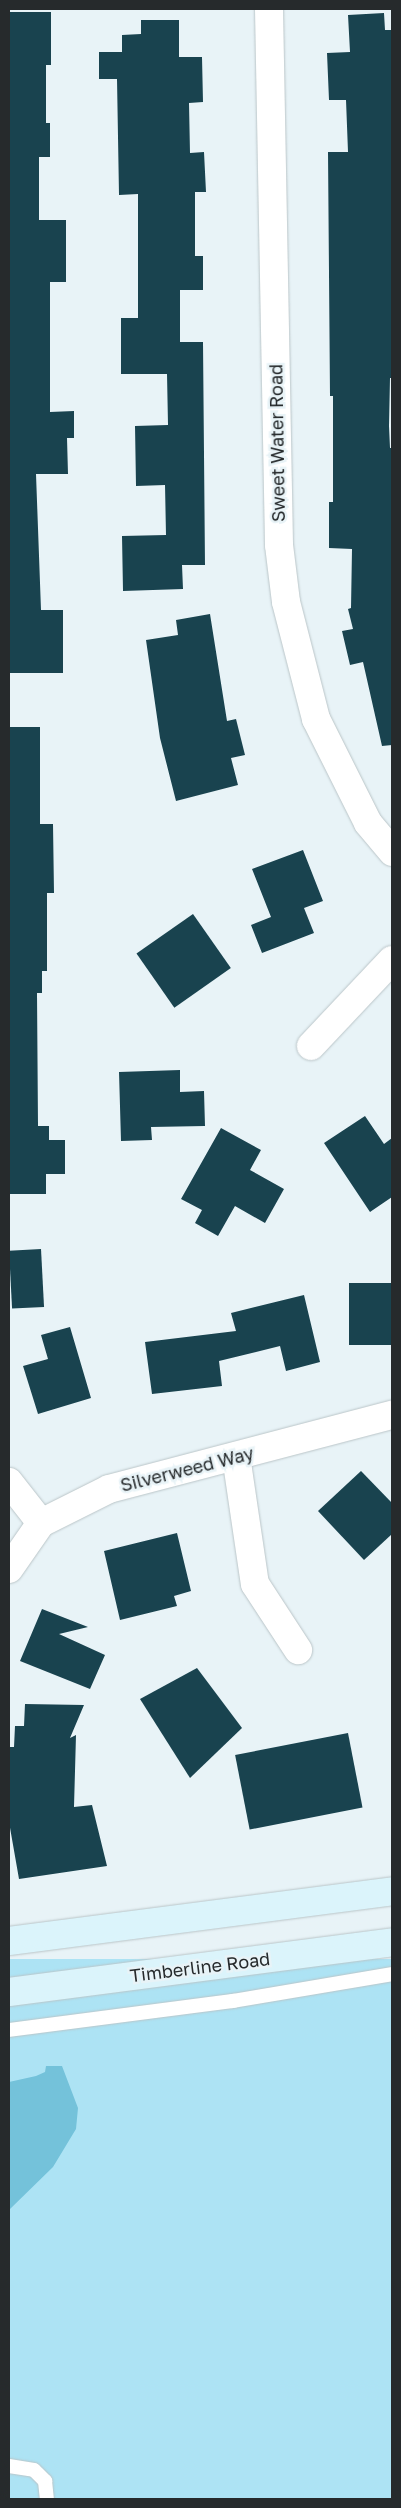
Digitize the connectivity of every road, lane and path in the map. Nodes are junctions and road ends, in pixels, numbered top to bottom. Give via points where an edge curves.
1 (269, 9) edge
2 (392, 852) edge
3 (392, 960) edge
4 (311, 1046) dead end
5 (392, 1415) edge
6 (236, 1456) junction
7 (9, 1482) edge
8 (42, 1523) junction
9 (9, 1568) edge
10 (298, 1650) dead end
11 (392, 1892) edge
12 (9, 1941) edge
13 (392, 1942) edge
14 (392, 1974) edge
15 (9, 1992) edge
16 (9, 2030) edge
17 (9, 2466) edge
18 (47, 2499) edge

1 - 2 street, Sweet Water Road via 279,545 286,602 316,719 368,823
3 - 4 street
5 - 6 street, Silverweed Way
6 - 8 street, Silverweed Way via 108,1489
6 - 10 street via 256,1584
7 - 8 street
8 - 9 street, Silverweed Way
11 - 12 street
13 - 15 street, Timberline Road
14 - 16 lane via 233,2001
17 - 18 lane via 34,2470 45,2481

